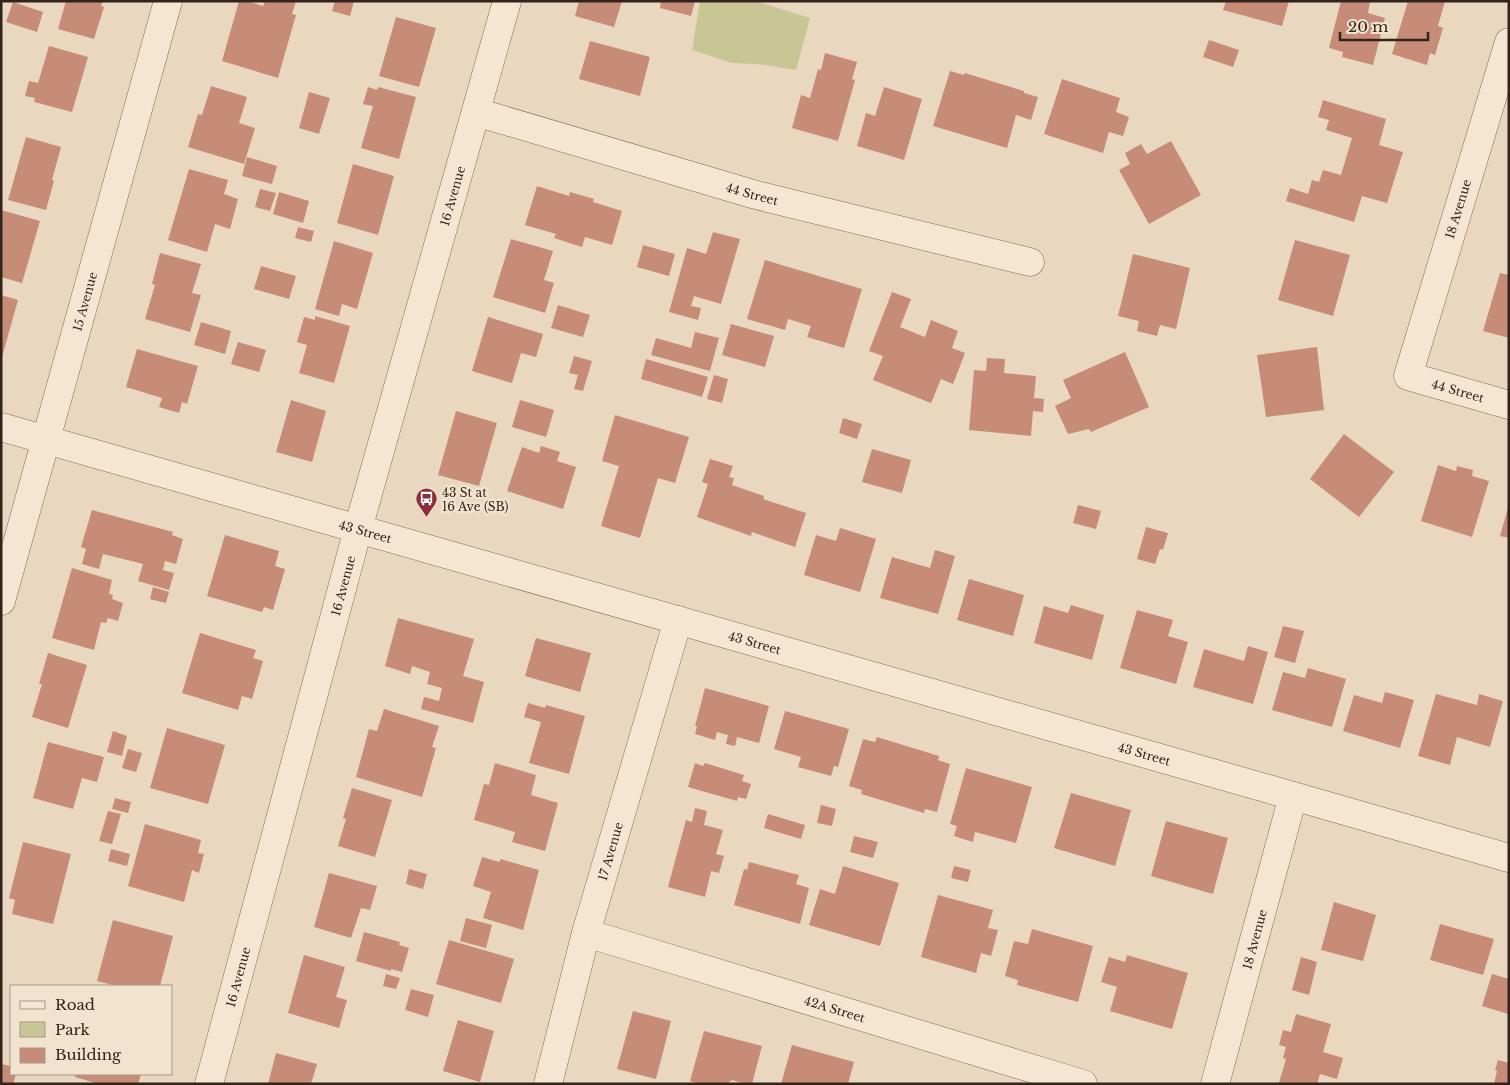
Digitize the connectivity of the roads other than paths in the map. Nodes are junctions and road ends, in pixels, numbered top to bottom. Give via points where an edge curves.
1 (168, 1) edge
2 (507, 1) edge
3 (1509, 42) edge
4 (476, 112) junction
5 (1030, 262) dead end
6 (1408, 376) joint
7 (1509, 404) edge
8 (1, 427) edge
9 (46, 439) junction
10 (358, 529) junction
11 (1, 601) edge
12 (678, 620) junction
13 (1294, 796) junction
14 (1509, 858) edge
15 (586, 933) junction
16 (209, 1084) edge
17 (548, 1084) edge
18 (1083, 1084) edge
19 (1215, 1084) edge

1 - 9 street, 15 Avenue
2 - 4 street, 16 Avenue
3 - 6 street, 18 Avenue
4 - 5 street, 44 Street via 756,195
4 - 10 street, 16 Avenue
6 - 7 street, 44 Street
8 - 9 street, 43 Street
9 - 10 street, 43 Street
9 - 11 street, 15 Avenue
10 - 12 street, 43 Street
10 - 16 street, 16 Avenue
12 - 13 street, 43 Street
12 - 15 street, 17 Avenue
13 - 14 street, 43 Street
13 - 19 street, 18 Avenue
15 - 17 street, 17 Avenue
15 - 18 street, 42A Street

